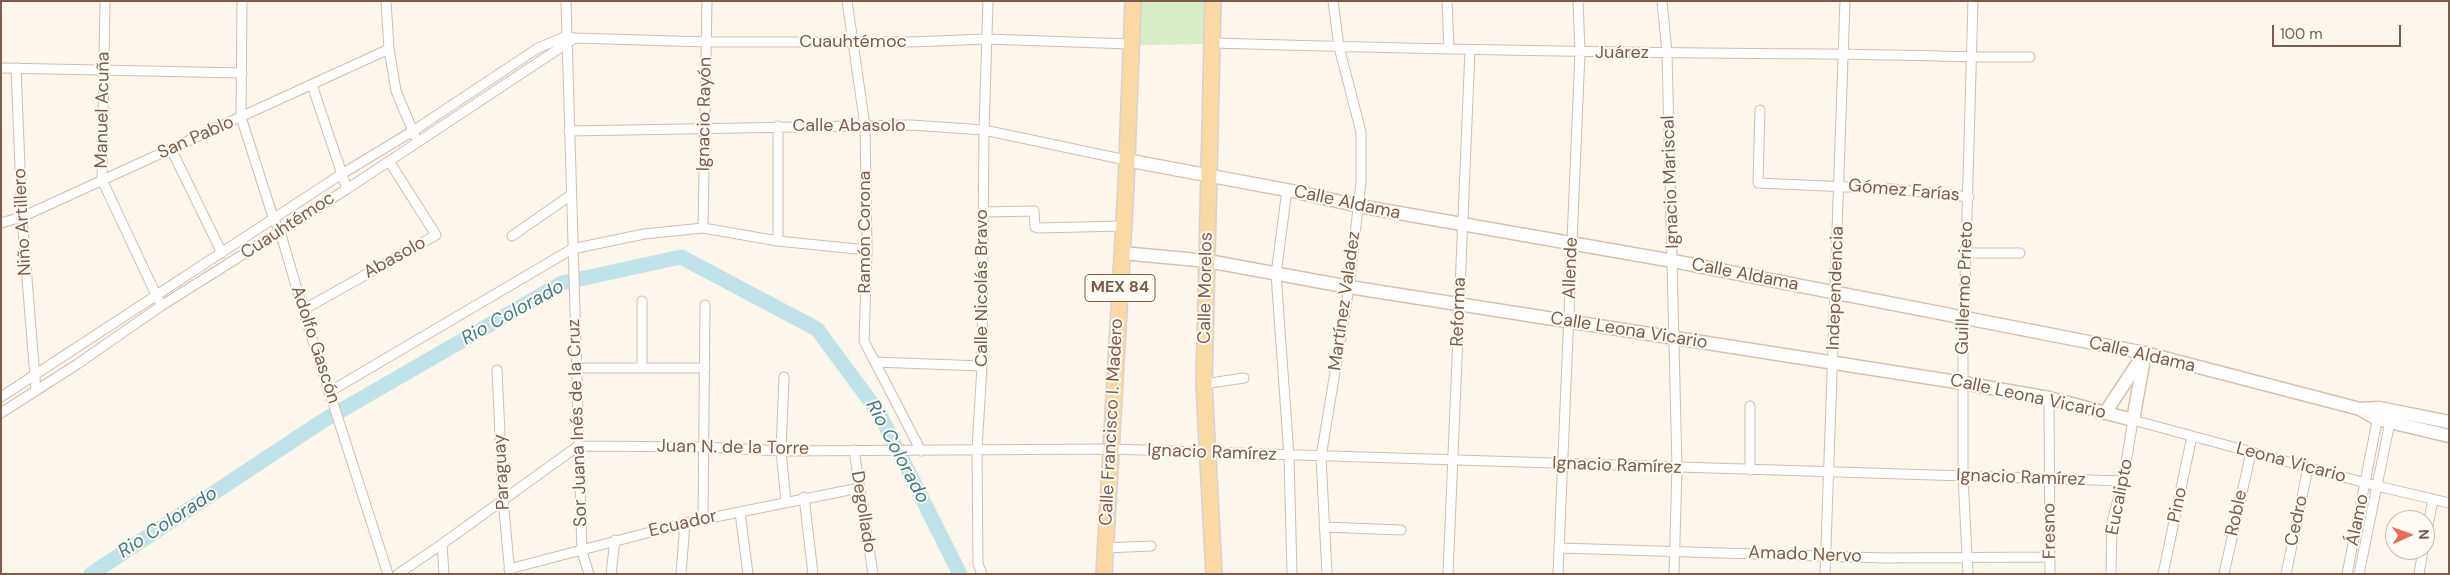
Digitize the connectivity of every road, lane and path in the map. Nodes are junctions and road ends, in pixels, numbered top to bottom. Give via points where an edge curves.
1 (105, 1) edge
2 (242, 1) edge
3 (386, 1) edge
4 (566, 1) edge
5 (707, 1) edge
6 (847, 1) edge
7 (988, 1) edge
8 (1133, 1) edge
9 (1213, 1) edge
10 (1332, 1) edge
11 (1447, 1) edge
12 (1578, 1) edge
13 (1662, 1) edge
14 (1845, 1) edge
15 (1973, 1) edge
16 (570, 39) junction
17 (986, 39) junction
18 (707, 42) junction
19 (852, 42) junction
20 (1214, 43) junction
21 (1130, 44) junction
22 (1339, 47) junction
23 (389, 49) junction
24 (1449, 49) junction
25 (1470, 50) junction
26 (1580, 52) junction
27 (1667, 53) junction
28 (1844, 54) junction
29 (2030, 56) dead end
30 (1970, 58) junction
31 (1, 68) edge
32 (16, 68) junction
33 (103, 70) junction
34 (242, 73) junction
35 (312, 85) junction
36 (1760, 110) dead end
37 (242, 117) junction
38 (778, 126) junction
39 (865, 126) junction
40 (704, 128) junction
41 (984, 130) junction
42 (414, 131) junction
43 (569, 131) junction
44 (418, 142) junction
45 (171, 149) junction
46 (389, 160) junction
47 (1126, 160) junction
48 (340, 175) junction
49 (1208, 176) junction
50 (102, 180) junction
51 (1839, 185) junction
52 (347, 189) junction
53 (1287, 190) junction
54 (571, 195) junction
55 (1969, 197) junction
56 (1359, 206) junction
57 (983, 212) junction
58 (22, 217) junction
59 (274, 220) junction
60 (1, 223) edge
61 (1123, 226) junction
62 (1463, 226) junction
63 (703, 228) junction
64 (280, 231) junction
65 (512, 236) dead end
66 (778, 242) junction
67 (1572, 243) junction
68 (867, 250) junction
69 (572, 251) junction
70 (222, 253) junction
71 (1122, 253) junction
72 (1966, 253) junction
73 (2020, 253) dead end
74 (1208, 261) junction
75 (1673, 261) junction
76 (1276, 274) junction
77 (1349, 287) junction
78 (1836, 293) junction
79 (156, 296) junction
80 (642, 301) dead end
81 (1459, 304) junction
82 (705, 305) dead end
83 (161, 306) junction
84 (303, 310) junction
85 (1964, 319) junction
86 (1569, 322) junction
87 (1674, 338) junction
88 (2145, 353) junction
89 (875, 362) junction
90 (1833, 362) junction
91 (982, 366) junction
92 (576, 368) junction
93 (642, 368) junction
94 (705, 368) junction
95 (497, 370) dead end
96 (34, 376) junction
97 (784, 377) dead end
98 (1244, 378) dead end
99 (1963, 383) junction
100 (1204, 384) junction
101 (36, 390) junction
102 (329, 393) junction
103 (1, 397) edge
104 (2048, 398) junction
105 (1750, 406) dead end
106 (1, 413) edge
107 (2105, 413) junction
108 (2378, 413) junction
109 (2392, 416) junction
110 (2133, 420) junction
111 (2449, 422) edge
112 (2192, 436) junction
113 (2449, 436) edge
114 (578, 446) junction
115 (704, 447) junction
116 (977, 449) junction
117 (1110, 449) junction
118 (854, 450) junction
119 (781, 451) junction
120 (916, 451) junction
121 (2251, 452) junction
122 (1209, 453) junction
123 (1289, 456) junction
124 (1321, 457) junction
125 (1453, 461) junction
126 (1563, 464) junction
127 (1678, 468) junction
128 (2308, 468) junction
129 (1750, 470) junction
130 (1829, 472) junction
131 (1963, 476) junction
132 (2049, 479) junction
133 (2123, 481) junction
134 (2366, 483) junction
135 (2377, 486) junction
136 (860, 488) junction
137 (804, 497) junction
138 (2433, 499) junction
139 (503, 500) junction
140 (786, 502) junction
141 (2449, 503) edge
142 (2431, 510) edge
143 (740, 512) junction
144 (703, 519) junction
145 (685, 523) junction
146 (1324, 527) junction
147 (1401, 530) dead end
148 (615, 540) junction
149 (442, 544) junction
150 (1150, 546) dead end
151 (1105, 548) junction
152 (1559, 548) junction
153 (1674, 551) junction
154 (582, 552) junction
155 (1826, 556) junction
156 (1968, 557) junction
157 (2050, 557) junction
158 (2421, 560) edge
159 (509, 572) edge
160 (388, 574) edge
161 (398, 574) edge
162 (444, 574) edge
163 (589, 574) edge
164 (610, 574) edge
165 (681, 574) edge
166 (748, 574) edge
167 (813, 574) edge
168 (873, 574) edge
169 (982, 574) edge
170 (1104, 574) edge
171 (1214, 574) edge
172 (1292, 574) edge
173 (1327, 574) edge
174 (1448, 574) edge
175 (1558, 574) edge
176 (1674, 574) edge
177 (1825, 574) edge
178 (1968, 574) edge
179 (2050, 574) edge
180 (2111, 574) edge
181 (2164, 574) edge
182 (2224, 574) edge
183 (2286, 574) edge
184 (2347, 574) edge
185 (2358, 574) edge
186 (2419, 574) edge

1 - 33 street, Manuel Acuña
2 - 34 street, Adolfo Gascón
3 - 23 street
4 - 16 street, Sor Juana Inés de la Cruz
5 - 18 street, Ignacio Rayón
6 - 19 street, Ramón Corona
7 - 17 street, Calle Nicolás Bravo
8 - 21 main road, Calle Francisco I. Madero / MEX 84
9 - 20 main road, Calle Morelos
10 - 22 street, Martínez Valadez
11 - 24 street
12 - 26 street, Allende
13 - 27 street, Ignacio Mariscal
14 - 28 street, Independencia
15 - 30 street, Guillermo Prieto
16 - 18 street, Cuauhtémoc
16 - 42 street, Cuauhtémoc via 538,48
16 - 43 street, Sor Juana Inés de la Cruz
16 - 44 street, Cuauhtémoc
17 - 19 street, Cuauhtémoc
17 - 21 street, Cuauhtémoc
17 - 41 street, Calle Nicolás Bravo
18 - 19 street, Cuauhtémoc
18 - 40 street, Ignacio Rayón
19 - 39 street, Ramón Corona
20 - 22 street, Juárez
20 - 49 main road, Calle Morelos
21 - 47 main road, Calle Francisco I. Madero / MEX 84
22 - 24 street, Juárez
22 - 56 street, Martínez Valadez via 1361,132
23 - 35 street, San Pablo
23 - 42 street via 396,91
24 - 25 street, Juárez
25 - 26 street, Juárez
25 - 62 street, Reforma
26 - 27 street, Juárez
26 - 67 street, Allende
27 - 28 street, Juárez
27 - 75 street, Ignacio Mariscal
28 - 30 street, Juárez
28 - 51 street, Independencia
29 - 30 street, Juárez
30 - 55 street, Guillermo Prieto
31 - 32 street
32 - 33 street
32 - 58 street, Niño Artillero
33 - 34 street
33 - 50 street, Manuel Acuña
34 - 37 street, Adolfo Gascón
35 - 37 street, San Pablo
35 - 48 street
36 - 51 street, Gómez Farías via 1758,183
37 - 45 street, San Pablo
37 - 59 street, Adolfo Gascón
38 - 39 street, Calle Abasolo
38 - 40 street, Calle Abasolo
38 - 66 street
39 - 41 street, Calle Abasolo via 911,125
39 - 68 street, Ramón Corona
40 - 43 street, Calle Abasolo
40 - 63 street, Ignacio Rayón
41 - 47 street, Calle Abasolo
41 - 57 street, Calle Nicolás Bravo
42 - 44 street
42 - 48 street, Cuauhtémoc
43 - 54 street, Sor Juana Inés de la Cruz
44 - 46 street, Cuauhtémoc
45 - 50 street, San Pablo
45 - 70 street
46 - 52 street, Cuauhtémoc
46 - 84 street, Abasolo via 436,235
47 - 49 main road, Calle Aldama
47 - 61 main road, Calle Francisco I. Madero / MEX 84
48 - 52 street
48 - 59 street, Cuauhtémoc
49 - 53 main road, Calle Aldama
49 - 74 main road, Calle Morelos
50 - 58 street, San Pablo
50 - 79 street, Manuel Acuña
51 - 55 street, Gómez Farías
51 - 78 street, Independencia
52 - 64 street, Cuauhtémoc
53 - 56 main road, Calle Aldama
53 - 76 street
54 - 65 street
54 - 69 street, Sor Juana Inés de la Cruz
55 - 72 street, Guillermo Prieto
56 - 62 main road, Calle Aldama
56 - 77 street, Martínez Valadez
57 - 61 street via 1034,210 1035,227 1038,228
57 - 91 street, Calle Nicolás Bravo
58 - 60 street, San Pablo
58 - 96 street, Niño Artillero
59 - 64 street, Adolfo Gascón
59 - 70 street, Cuauhtémoc
61 - 71 main road, Calle Francisco I. Madero / MEX 84
62 - 67 main road, Calle Aldama
62 - 81 street, Reforma
63 - 66 street
63 - 69 street via 644,234
64 - 83 street, Cuauhtémoc
64 - 84 street, Adolfo Gascón
66 - 68 street
67 - 75 main road, Calle Aldama
67 - 86 street, Allende
68 - 89 street, Ramón Corona via 864,342
69 - 92 street, Sor Juana Inés de la Cruz
69 - 102 street
70 - 79 street, Cuauhtémoc
71 - 74 main road, Calle Leona Vicario
71 - 117 main road, Calle Francisco I. Madero / MEX 84
72 - 73 street
72 - 85 street, Guillermo Prieto
74 - 76 main road, Calle Leona Vicario
74 - 100 main road, Calle Morelos
75 - 78 main road, Calle Aldama
75 - 87 street, Ignacio Mariscal
76 - 77 main road, Calle Leona Vicario
76 - 123 street
77 - 81 main road, Calle Leona Vicario
77 - 124 street, Martínez Valadez
78 - 85 main road, Calle Aldama
78 - 90 street, Independencia
79 - 83 street, Manuel Acuña
79 - 96 street, Cuauhtémoc
80 - 93 street
81 - 86 main road, Calle Leona Vicario
81 - 125 street, Reforma
82 - 94 street
83 - 101 street, Cuauhtémoc
84 - 102 street, Adolfo Gascón
85 - 88 main road, Calle Aldama
85 - 99 street, Guillermo Prieto
86 - 87 main road, Calle Leona Vicario
86 - 126 street, Allende
87 - 90 main road, Calle Leona Vicario
87 - 127 street, Ignacio Mariscal
88 - 107 main road
88 - 108 main road, Calle Aldama
88 - 110 main road
89 - 91 street
89 - 120 street, Ramón Corona
90 - 99 main road, Calle Leona Vicario
90 - 130 street, Independencia
91 - 116 street, Calle Nicolás Bravo
92 - 93 street
92 - 114 street, Sor Juana Inés de la Cruz
93 - 94 street
94 - 115 street
95 - 139 street, Paraguay
96 - 101 street, Niño Artillero
96 - 103 street, Cuauhtémoc
97 - 119 street
98 - 100 street
99 - 104 main road, Calle Leona Vicario
99 - 131 street, Guillermo Prieto
100 - 122 main road, Calle Morelos
101 - 106 street, Cuauhtémoc
102 - 160 street, Adolfo Gascón
104 - 107 main road, Calle Leona Vicario
104 - 132 street, Fresno
105 - 129 street
107 - 110 main road, Calle Leona Vicario
108 - 109 main road, Calle Aldama
108 - 134 street, Álamo
109 - 111 main road, Calle Aldama
109 - 113 main road, Calle Aldama
109 - 135 street, Álamo
110 - 112 street, Leona Vicario
110 - 133 street, Eucalipto
112 - 121 street, Leona Vicario
112 - 181 street, Pino
114 - 115 street, Juan N. de la Torre
114 - 139 street
114 - 154 street, Sor Juana Inés de la Cruz
115 - 119 street, Juan N. de la Torre
115 - 144 street
116 - 117 street, Juan N. de la Torre
116 - 120 street, Juan N. de la Torre
116 - 169 street, Calle Nicolás Bravo via 978,564
117 - 122 street, Ignacio Ramírez
117 - 151 main road, Calle Francisco I. Madero / MEX 84
118 - 119 street, Juan N. de la Torre
118 - 120 street, Juan N. de la Torre
118 - 136 street, Degollado
119 - 140 street
121 - 128 street, Leona Vicario
121 - 182 street, Roble
122 - 123 street, Ignacio Ramírez
122 - 171 main road, Calle Morelos
123 - 124 street, Ignacio Ramírez
123 - 172 street
124 - 125 street, Ignacio Ramírez
124 - 146 street, Martínez Valadez
125 - 126 street, Ignacio Ramírez
125 - 174 street, Reforma
126 - 127 street, Ignacio Ramírez
126 - 152 street, Allende
127 - 129 street, Ignacio Ramírez
127 - 153 street, Ignacio Mariscal
128 - 134 street, Leona Vicario
128 - 183 street, Cedro
129 - 130 street, Ignacio Ramírez
130 - 131 street, Ignacio Ramírez
130 - 155 street, Independencia
131 - 132 street, Ignacio Ramírez
131 - 156 street, Guillermo Prieto
132 - 133 street, Ignacio Ramírez
132 - 157 street, Fresno
133 - 180 street, Eucalipto via 2112,522
134 - 135 street, Leona Vicario
134 - 184 street, Álamo
135 - 138 street, Leona Vicario
135 - 185 street, Álamo
136 - 137 street, Ecuador
136 - 168 street, Degollado
137 - 140 street, Ecuador
137 - 167 street
138 - 141 street, Leona Vicario
138 - 142 street
139 - 149 street
139 - 159 street, Paraguay
140 - 143 street, Ecuador
143 - 144 street, Ecuador
143 - 166 street
144 - 145 street, Ecuador
145 - 148 street, Ecuador
145 - 165 street
146 - 147 street
146 - 173 street, Martínez Valadez
148 - 154 street, Ecuador
148 - 164 street
149 - 161 street
149 - 162 street
150 - 151 street
151 - 170 main road, Calle Francisco I. Madero / MEX 84
152 - 153 street, Amado Nervo
152 - 175 street, Allende
153 - 155 street, Amado Nervo
153 - 176 street, Ignacio Mariscal
154 - 159 street, Ecuador
154 - 163 street, Sor Juana Inés de la Cruz
155 - 156 street, Amado Nervo
155 - 177 street, Independencia
156 - 157 street, Amado Nervo
156 - 178 street, Guillermo Prieto
157 - 179 street, Fresno
158 - 186 street

